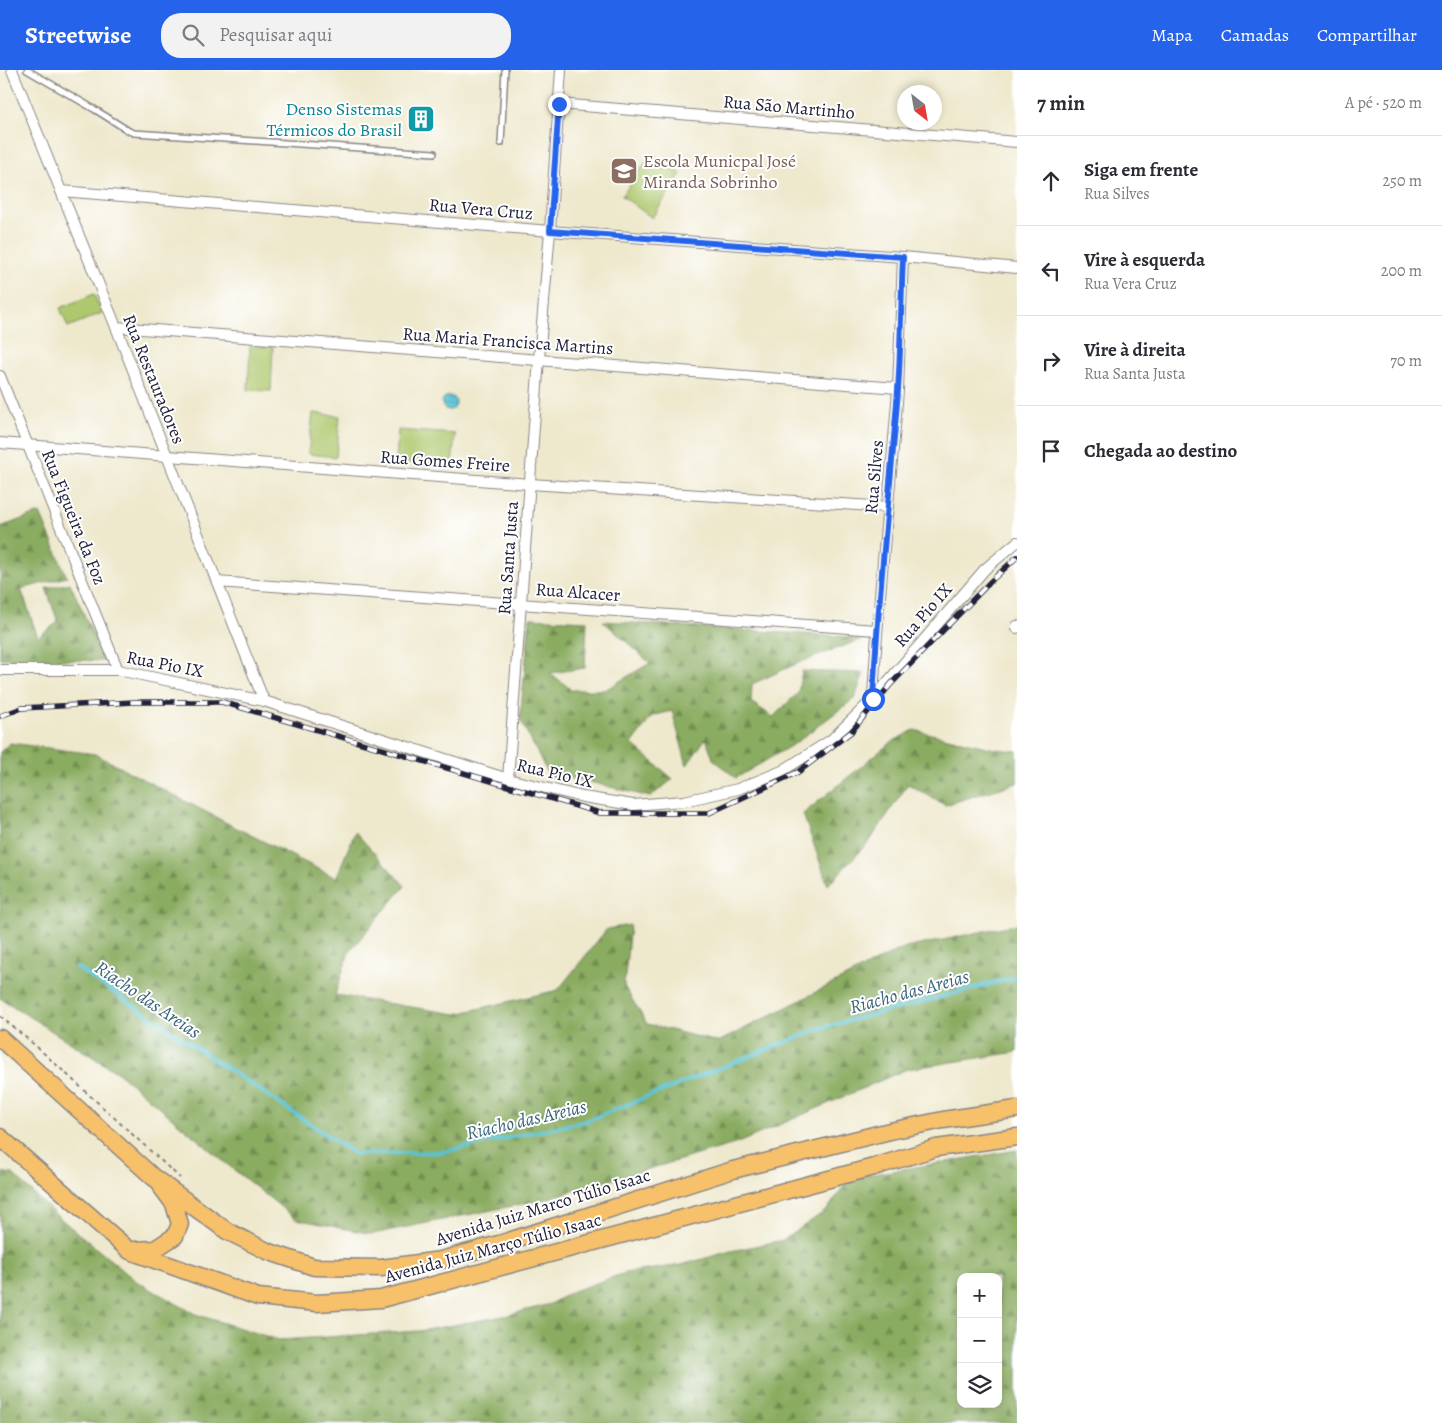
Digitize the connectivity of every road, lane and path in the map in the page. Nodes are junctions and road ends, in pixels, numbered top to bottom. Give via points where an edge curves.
1 (12, 70) edge
2 (27, 70) edge
3 (505, 70) edge
4 (562, 70) edge
5 (559, 104) junction
6 (501, 142) dead end
7 (1017, 142) edge
8 (434, 153) dead end
9 (61, 191) junction
10 (550, 231) junction
11 (903, 257) junction
12 (1017, 268) edge
13 (116, 327) junction
14 (539, 359) junction
15 (0, 376) edge
16 (898, 388) junction
17 (0, 443) edge
18 (28, 445) junction
19 (168, 457) junction
20 (530, 484) junction
21 (888, 507) junction
22 (1017, 542) edge
23 (217, 582) junction
24 (521, 604) junction
25 (876, 630) junction
26 (0, 670) edge
27 (118, 670) junction
28 (873, 699) junction
29 (264, 701) junction
30 (508, 779) junction
31 (0, 1016) edge
32 (0, 1038) edge
33 (1017, 1109) edge
34 (0, 1137) edge
35 (1017, 1138) edge
36 (0, 1153) edge
37 (153, 1177) junction
38 (181, 1179) dead end
39 (56, 1185) junction
40 (130, 1250) junction

1 - 9 street, Rua Restauradores
2 - 8 lane via 129,132
3 - 6 lane
4 - 5 street, Rua Santa Justa
5 - 7 street, Rua São Martinho
5 - 10 street, Rua Santa Justa
9 - 10 street, Rua Vera Cruz
9 - 13 street, Rua Restauradores
10 - 11 street, Rua Vera Cruz
10 - 14 street, Rua Santa Justa
11 - 12 street, Rua Vera Cruz
11 - 16 street, Rua Silves
13 - 14 street, Rua Maria Francisca Martins
13 - 19 street, Rua Restauradores
14 - 16 street, Rua Maria Francisca Martins
14 - 20 street, Rua Santa Justa
15 - 18 street, Rua Figueira da Foz
16 - 21 street, Rua Silves
17 - 18 street, Rua Gomes Freire
18 - 19 street, Rua Gomes Freire
18 - 27 street, Rua Figueira da Foz
19 - 20 street, Rua Gomes Freire
19 - 23 street, Rua Restauradores
20 - 21 street, Rua Gomes Freire
20 - 24 street, Rua Santa Justa
21 - 25 street, Rua Silves
22 - 28 street, Rua Pio IX via 984,569
23 - 24 street, Rua Alcacer
23 - 29 street, Rua Restauradores
24 - 25 street, Rua Alcacer
24 - 30 street, Rua Santa Justa
25 - 28 street, Rua Silves
26 - 27 street, Rua Pio IX
27 - 29 street, Rua Pio IX
28 - 30 street, Rua Pio IX via 831,740 782,771 738,789 684,801 633,805
29 - 30 street, Rua Pio IX
31 - 38 path
32 - 37 main road, Avenida Juiz Marco Túlio Isaac
33 - 37 main road, Avenida Juiz Marco Túlio Isaac via 899,1129 742,1168 499,1244 441,1260 381,1268 314,1267 267,1251 227,1231
34 - 39 main road
35 - 40 main road, Avenida Juiz Março Túlio Isaac via 936,1148 381,1299 317,1303 258,1297
36 - 39 main road
37 - 40 main road via 174,1204 180,1224 175,1236 155,1249
39 - 40 main road, Avenida Juiz Março Túlio Isaac

